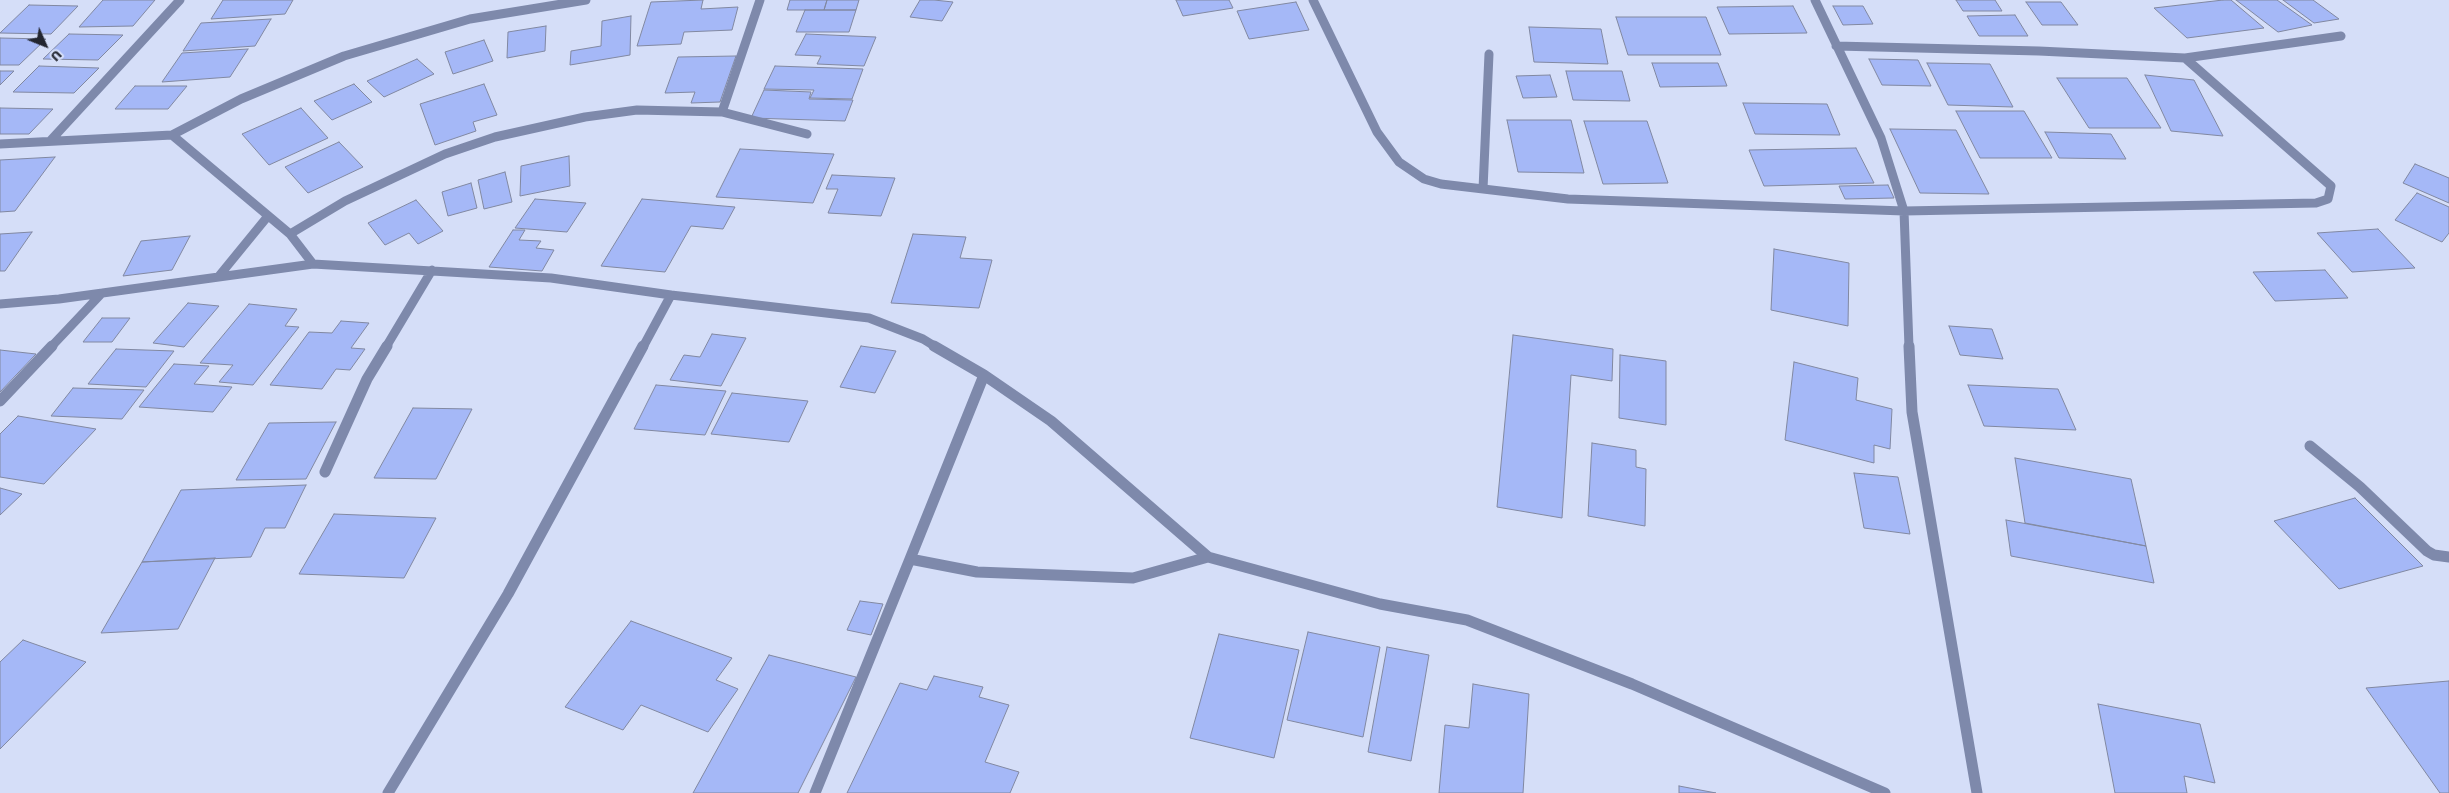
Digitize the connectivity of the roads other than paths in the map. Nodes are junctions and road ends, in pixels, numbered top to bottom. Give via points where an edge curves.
1 (180, 0) edge
2 (586, 0) edge
3 (760, 0) edge
4 (1313, 0) edge
5 (1815, 0) edge
6 (2341, 36) dead end
7 (1836, 46) junction
8 (1489, 54) dead end
9 (2185, 58) junction
10 (722, 112) junction
11 (807, 134) dead end
12 (172, 135) junction
13 (51, 140) junction
14 (0, 144) edge
15 (1483, 189) junction
16 (1904, 211) junction
17 (268, 216) junction
18 (290, 234) junction
19 (313, 264) junction
20 (432, 270) junction
21 (219, 276) junction
22 (102, 292) junction
23 (672, 295) junction
24 (0, 304) edge
25 (984, 374) junction
26 (0, 401) edge
27 (2310, 446) dead end
28 (325, 472) dead end
29 (1208, 557) junction
30 (2449, 557) edge
31 (910, 559) junction
32 (388, 793) edge
33 (815, 793) edge
34 (1885, 793) edge
35 (1977, 793) edge

1 - 13 street
2 - 12 street via 470,19 344,56 242,99
3 - 10 street
4 - 15 street via 1377,132 1399,162 1424,179
5 - 7 street
6 - 9 street
7 - 9 street
7 - 16 street via 1881,138
8 - 15 street
9 - 16 street via 2331,186 2328,199 2316,203
10 - 11 street
10 - 18 street via 637,110 576,119 495,137 446,154 345,201
12 - 13 street
12 - 17 street
13 - 14 street
15 - 16 street via 1568,199
16 - 35 street via 1912,412
17 - 18 street
17 - 21 street
18 - 19 street
19 - 20 street
19 - 21 street
20 - 23 street via 551,278
20 - 28 street via 367,379
21 - 22 street
22 - 24 street
22 - 26 street
23 - 25 street via 870,318 923,339
23 - 32 street via 508,594
25 - 29 street via 1051,420
25 - 31 street
27 - 30 street via 2360,487 2427,551
29 - 31 street via 1133,578 977,572
29 - 34 street via 1380,604 1467,620 1632,684
31 - 33 street

